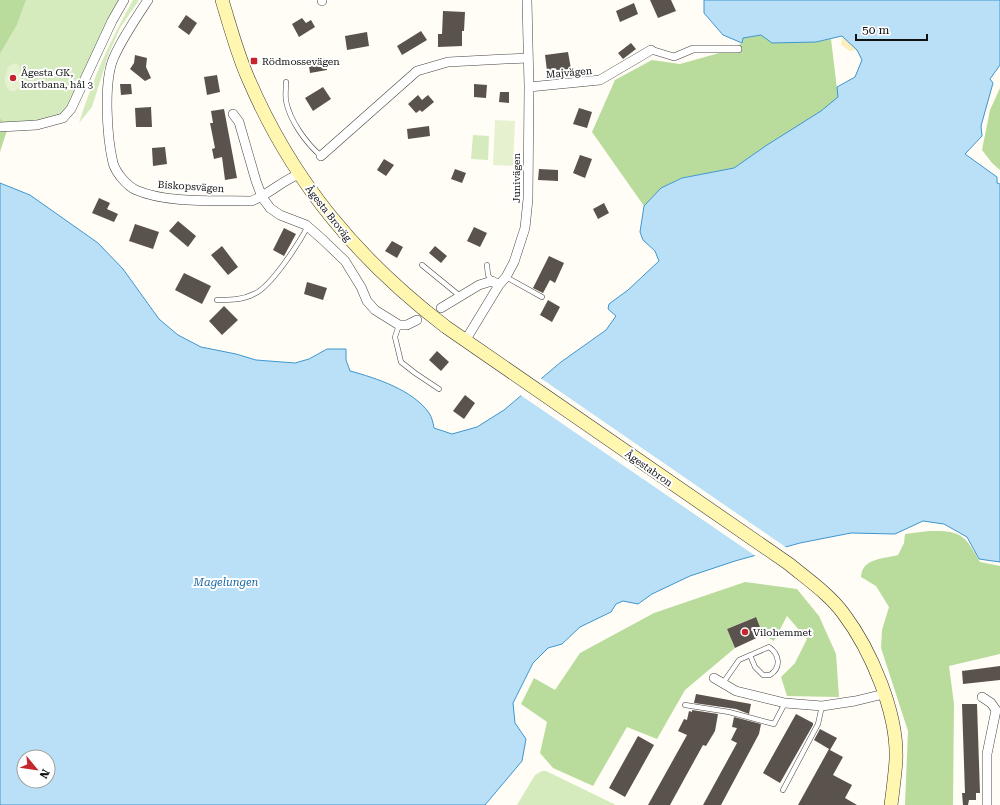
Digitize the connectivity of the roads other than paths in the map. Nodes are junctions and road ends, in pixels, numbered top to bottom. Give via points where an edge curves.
1 (124, 0) edge
2 (148, 0) edge
3 (222, 0) edge
4 (527, 0) edge
5 (738, 49) dead end
6 (651, 50) joint
7 (527, 58) junction
8 (286, 82) dead end
9 (529, 87) junction
10 (233, 114) dead end
11 (0, 127) edge
12 (321, 156) joint
13 (300, 174) junction
14 (262, 197) junction
15 (308, 226) junction
16 (422, 265) dead end
17 (487, 266) dead end
18 (506, 278) junction
19 (496, 283) junction
20 (460, 296) junction
21 (542, 297) dead end
22 (217, 300) dead end
23 (440, 308) dead end
24 (416, 320) dead end
25 (399, 325) junction
26 (464, 341) junction
27 (508, 371) joint
28 (439, 389) dead end
29 (750, 655) junction
30 (714, 678) dead end
31 (723, 684) junction
32 (884, 694) junction
33 (982, 697) dead end
34 (785, 704) junction
35 (685, 705) dead end
36 (822, 706) junction
37 (783, 790) dead end
38 (891, 805) edge
39 (988, 805) edge

1 - 11 street via 71,109 63,118 37,124
2 - 14 street, Biskopsvägen via 113,58 110,72 107,116 114,164 124,180 136,190 160,196 251,200
3 - 13 main road, Ågesta Broväg via 247,76 264,114
4 - 7 street, Junivägen
5 - 6 street via 693,49 674,58
6 - 9 street, Majvägen via 600,80
7 - 9 street, Junivägen
7 - 12 street via 448,62 417,71
8 - 12 lane via 286,101 291,114 309,145
9 - 18 street, Junivägen via 528,199 525,228
10 - 14 street via 239,122
13 - 14 street, Biskopsvägen
13 - 26 main road, Ågesta Broväg via 315,198 368,260 419,306
14 - 15 street via 270,208
15 - 22 lane via 298,244 263,289 237,300
15 - 25 street via 345,262 367,301
16 - 20 lane
17 - 19 lane via 488,275
18 - 19 street, Junivägen
18 - 21 lane
19 - 20 street via 479,285
19 - 26 street, Junivägen
20 - 23 street
24 - 25 street via 407,325
25 - 28 lane via 395,337 401,362
26 - 27 main road, Ågesta Broväg
27 - 32 main road, Ågestabron via 789,564 822,592 842,612 870,656
29 - 29 lane via 755,668 763,675 770,675 777,667 775,651 769,647
29 - 31 lane via 739,660
30 - 31 street
31 - 34 street via 736,691
32 - 36 street
32 - 38 main road via 894,734 896,758
33 - 39 street via 996,710 987,754
34 - 35 lane via 774,724 729,712
34 - 36 street
36 - 37 lane via 818,724

